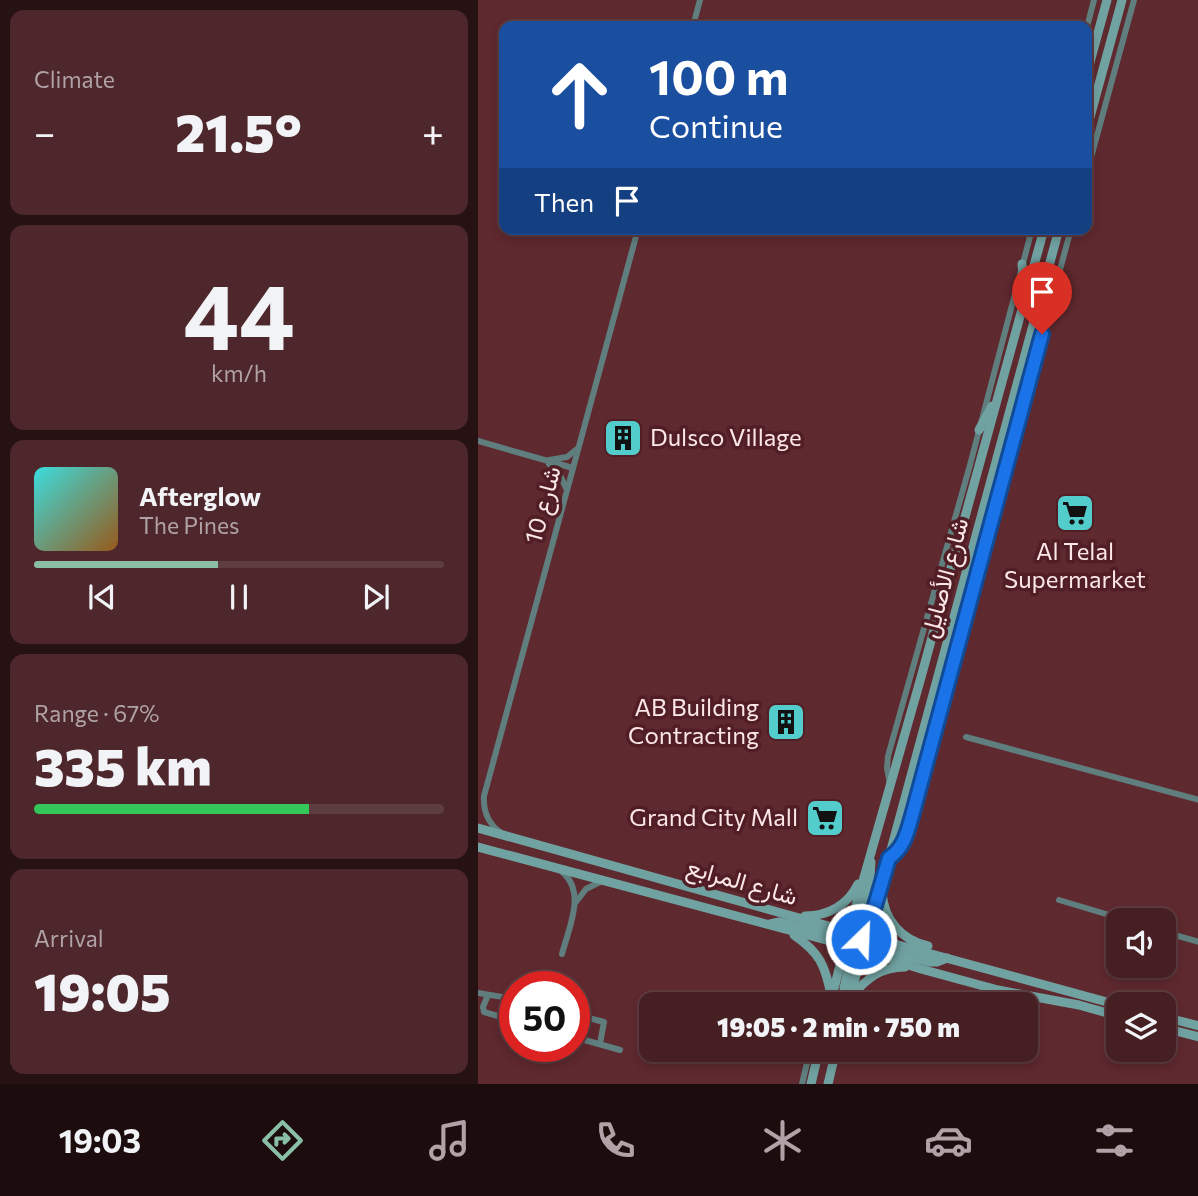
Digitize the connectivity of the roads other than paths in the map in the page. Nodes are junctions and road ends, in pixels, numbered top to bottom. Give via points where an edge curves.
1 (700, 0) edge
2 (1095, 0) edge
3 (1107, 0) edge
4 (1122, 0) edge
5 (1134, 0) edge
6 (694, 21) edge
7 (1089, 21) edge
8 (1092, 55) edge
9 (1092, 110) edge
10 (1092, 154) edge
11 (636, 235) edge
12 (1030, 235) edge
13 (1042, 235) edge
14 (1058, 235) edge
15 (1069, 235) edge
16 (1022, 264) junction
17 (1025, 297) junction
18 (997, 399) junction
19 (979, 430) junction
20 (478, 441) edge
21 (578, 448) junction
22 (544, 461) junction
23 (573, 468) junction
24 (567, 491) junction
25 (966, 737) dead end
26 (890, 785) junction
27 (485, 791) junction
28 (1198, 800) edge
29 (478, 804) edge
30 (478, 828) edge
31 (504, 835) junction
32 (478, 847) edge
33 (870, 853) junction
34 (889, 858) junction
35 (556, 868) junction
36 (603, 881) junction
37 (882, 883) junction
38 (1059, 900) dead end
39 (575, 903) junction
40 (1106, 914) edge
41 (792, 916) junction
42 (767, 925) junction
43 (787, 930) junction
44 (1176, 936) edge
45 (856, 941) junction
46 (1198, 942) edge
47 (562, 954) dead end
48 (947, 958) junction
49 (921, 968) junction
50 (830, 992) edge
51 (835, 992) edge
52 (849, 992) edge
53 (856, 992) edge
54 (478, 993) edge
55 (488, 995) junction
56 (499, 997) edge
57 (1106, 1001) edge
58 (481, 1007) edge
59 (1106, 1013) edge
60 (499, 1016) edge
61 (590, 1018) edge
62 (1176, 1021) edge
63 (1198, 1027) edge
64 (1176, 1031) edge
65 (1198, 1037) edge
66 (590, 1041) edge
67 (600, 1044) junction
68 (620, 1050) dead end
69 (807, 1062) edge
70 (816, 1062) edge
71 (833, 1062) edge
72 (802, 1084) edge
73 (811, 1084) edge
74 (828, 1084) edge

1 - 6 street
2 - 7 street
3 - 8 main road
4 - 9 main road
5 - 10 street
11 - 21 street, شارع 10
12 - 16 street
13 - 17 main road, شارع الأصايل
14 - 34 main road, شارع الأصايل
15 - 34 street via 918,798 903,844
16 - 17 main road
16 - 19 street
17 - 18 main road, شارع الأصايل
18 - 19 main road
18 - 26 main road, شارع الأصايل
19 - 26 street via 890,750
20 - 22 street
21 - 22 street via 567,457
21 - 23 street, شارع 10
22 - 23 street
22 - 24 street via 559,472
23 - 24 street, شارع 10
24 - 27 street, شارع 10
25 - 28 street
26 - 33 main road, شارع الأصايل
27 - 29 street, شارع 10
27 - 31 street, شارع 10 via 486,817
30 - 31 main road, شارع المرابع
31 - 41 main road, شارع المرابع
32 - 35 main road, شارع المرابع
33 - 41 main road via 854,891 841,906 818,915
33 - 45 main road, شارع الأصايل
34 - 37 main road, شارع الأصايل
35 - 36 main road, شارع المرابع
35 - 39 street via 573,884
36 - 39 street via 586,888
36 - 42 main road, شارع المرابع
37 - 45 main road, شارع الأصايل
37 - 48 main road via 884,906 893,925
38 - 40 street
39 - 47 street
41 - 45 main road, شارع المرابع
42 - 43 main road, شارع المرابع
42 - 45 main road via 789,923
43 - 45 main road, شارع المرابع
43 - 50 main road via 820,958
44 - 46 street
45 - 48 main road, شارع المرابع
45 - 49 main road, شارع المرابع
45 - 51 main road, شارع الأصايل
45 - 52 main road, شارع الأصايل
48 - 57 main road, شارع المرابع
49 - 53 main road via 880,971
49 - 59 main road, شارع المرابع
54 - 55 street
55 - 56 street
55 - 58 street
58 - 60 street
61 - 67 street via 604,1022
62 - 63 main road
64 - 65 main road
66 - 67 street
67 - 68 street
69 - 72 street
70 - 73 main road
71 - 74 main road

